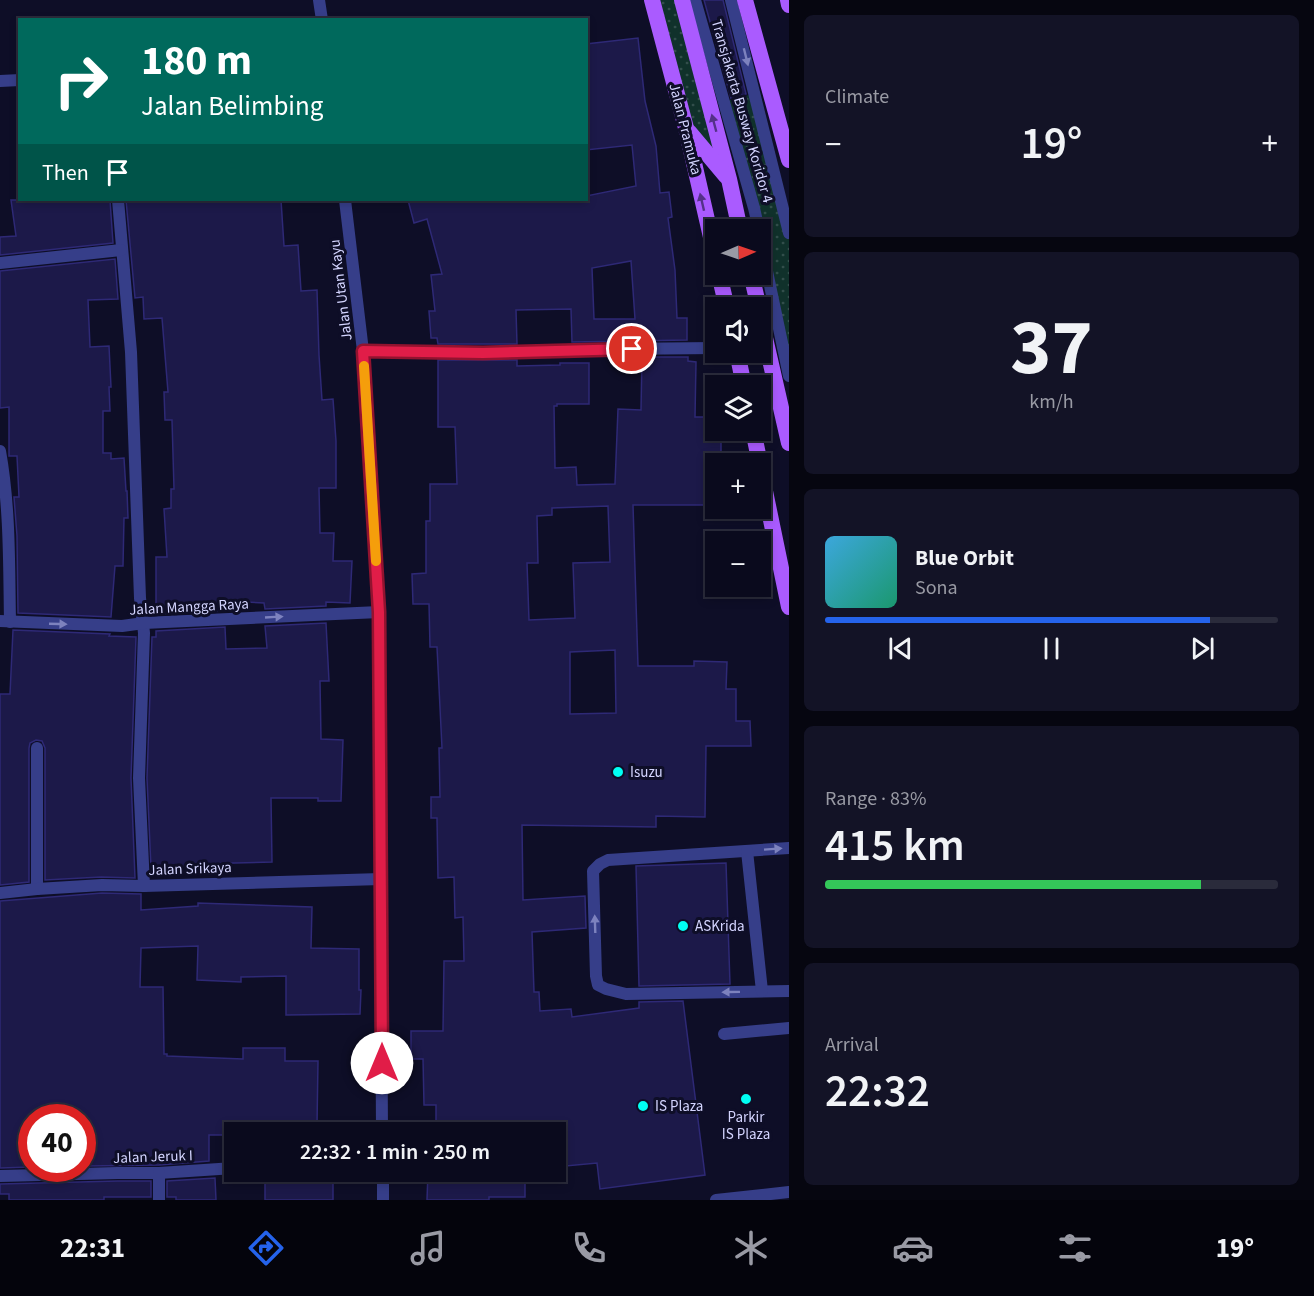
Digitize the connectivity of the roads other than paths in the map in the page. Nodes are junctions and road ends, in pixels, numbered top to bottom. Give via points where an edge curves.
1 (319, 0) edge
2 (652, 0) edge
3 (682, 0) edge
4 (695, 0) edge
5 (731, 0) edge
6 (745, 0) edge
7 (788, 0) edge
8 (789, 5) edge
9 (322, 18) edge
10 (18, 80) edge
11 (0, 81) edge
12 (686, 128) junction
13 (789, 160) edge
14 (729, 179) junction
15 (118, 201) edge
16 (345, 201) edge
17 (707, 219) edge
18 (738, 219) edge
19 (756, 219) edge
20 (789, 233) edge
21 (121, 250) junction
22 (0, 262) edge
23 (770, 285) edge
24 (705, 348) edge
25 (363, 351) junction
26 (771, 363) edge
27 (789, 376) edge
28 (789, 443) edge
29 (0, 452) edge
30 (771, 519) edge
31 (789, 607) edge
32 (379, 612) junction
33 (5, 621) edge
34 (144, 623) junction
35 (37, 748) dead end
36 (789, 848) edge
37 (747, 851) junction
38 (381, 879) junction
39 (144, 886) junction
40 (38, 889) junction
41 (0, 892) edge
42 (762, 991) junction
43 (789, 991) edge
44 (789, 1028) edge
45 (724, 1034) dead end
46 (382, 1122) edge
47 (224, 1169) edge
48 (159, 1173) junction
49 (0, 1176) edge
50 (383, 1182) edge
51 (789, 1192) edge
52 (159, 1200) edge
53 (383, 1200) edge
54 (716, 1200) edge

1 - 9 street
2 - 12 main road, Jalan Pramuka
14 -> 3 main road, Jalan Pramuka
4 - 19 street, Transjakarta Busway Koridor 4
5 -> 20 street, Transjakarta Busway Koridor 4
6 - 13 main road
7 - 8 main road
10 - 11 street
12 - 14 main road
17 -> 12 main road, Jalan Pramuka
14 - 18 main road, Jalan Pramuka
15 - 21 street
16 - 25 street, Jalan Utan Kayu
21 - 22 street
21 - 34 street via 131,352
23 - 27 street
24 - 25 street via 483,353
25 - 32 street, Jalan Utan Kayu
26 - 28 main road
29 - 33 street via 8,523
30 - 31 main road
34 -> 32 street, Jalan Mangga Raya
32 - 38 street, Jalan Utan Kayu
33 -> 34 street, Jalan Mangga Raya via 122,626
34 - 39 street via 139,778
35 - 40 street
37 -> 36 street
37 - 42 street
42 -> 37 street via 626,994 598,985 596,976 593,871 600,864 608,860
38 - 39 street, Jalan Srikaya
38 - 46 street, Jalan Utan Kayu
39 - 40 street, Jalan Srikaya
40 - 41 street, Jalan Srikaya
42 - 43 street
44 - 45 street
47 - 48 street, Jalan Jeruk I
48 - 49 street, Jalan Jeruk I
48 - 52 street
50 - 53 street
51 - 54 street

